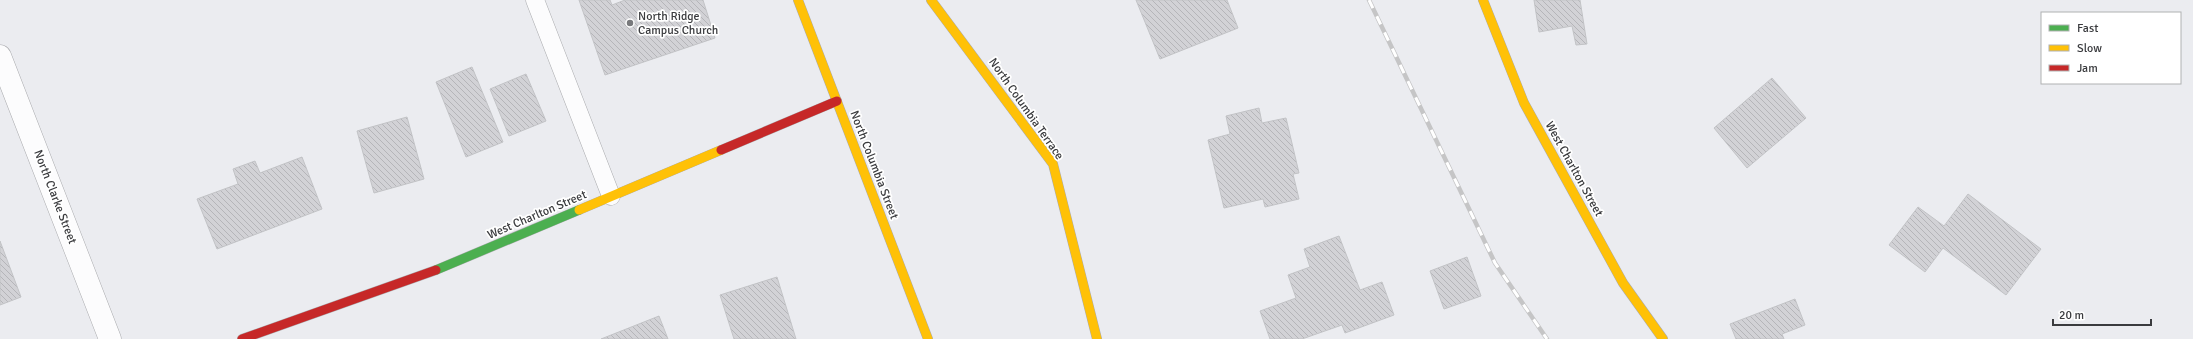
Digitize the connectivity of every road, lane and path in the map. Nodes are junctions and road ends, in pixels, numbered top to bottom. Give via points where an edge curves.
1 (535, 0) edge
2 (798, 0) edge
3 (931, 0) edge
4 (1483, 0) edge
5 (0, 56) edge
6 (837, 101) junction
7 (611, 196) junction
8 (110, 339) edge
9 (242, 339) edge
10 (928, 339) edge
11 (1097, 339) edge
12 (1663, 339) edge

1 - 7 lane
2 - 6 street, North Columbia Street
3 - 11 street, North Columbia Terrace via 1053,164
4 - 12 street, West Charlton Street via 1524,103 1623,283
5 - 8 street, North Clarke Street
6 - 7 street, West Charlton Street
6 - 10 street, North Columbia Street
7 - 9 street, West Charlton Street via 448,266

